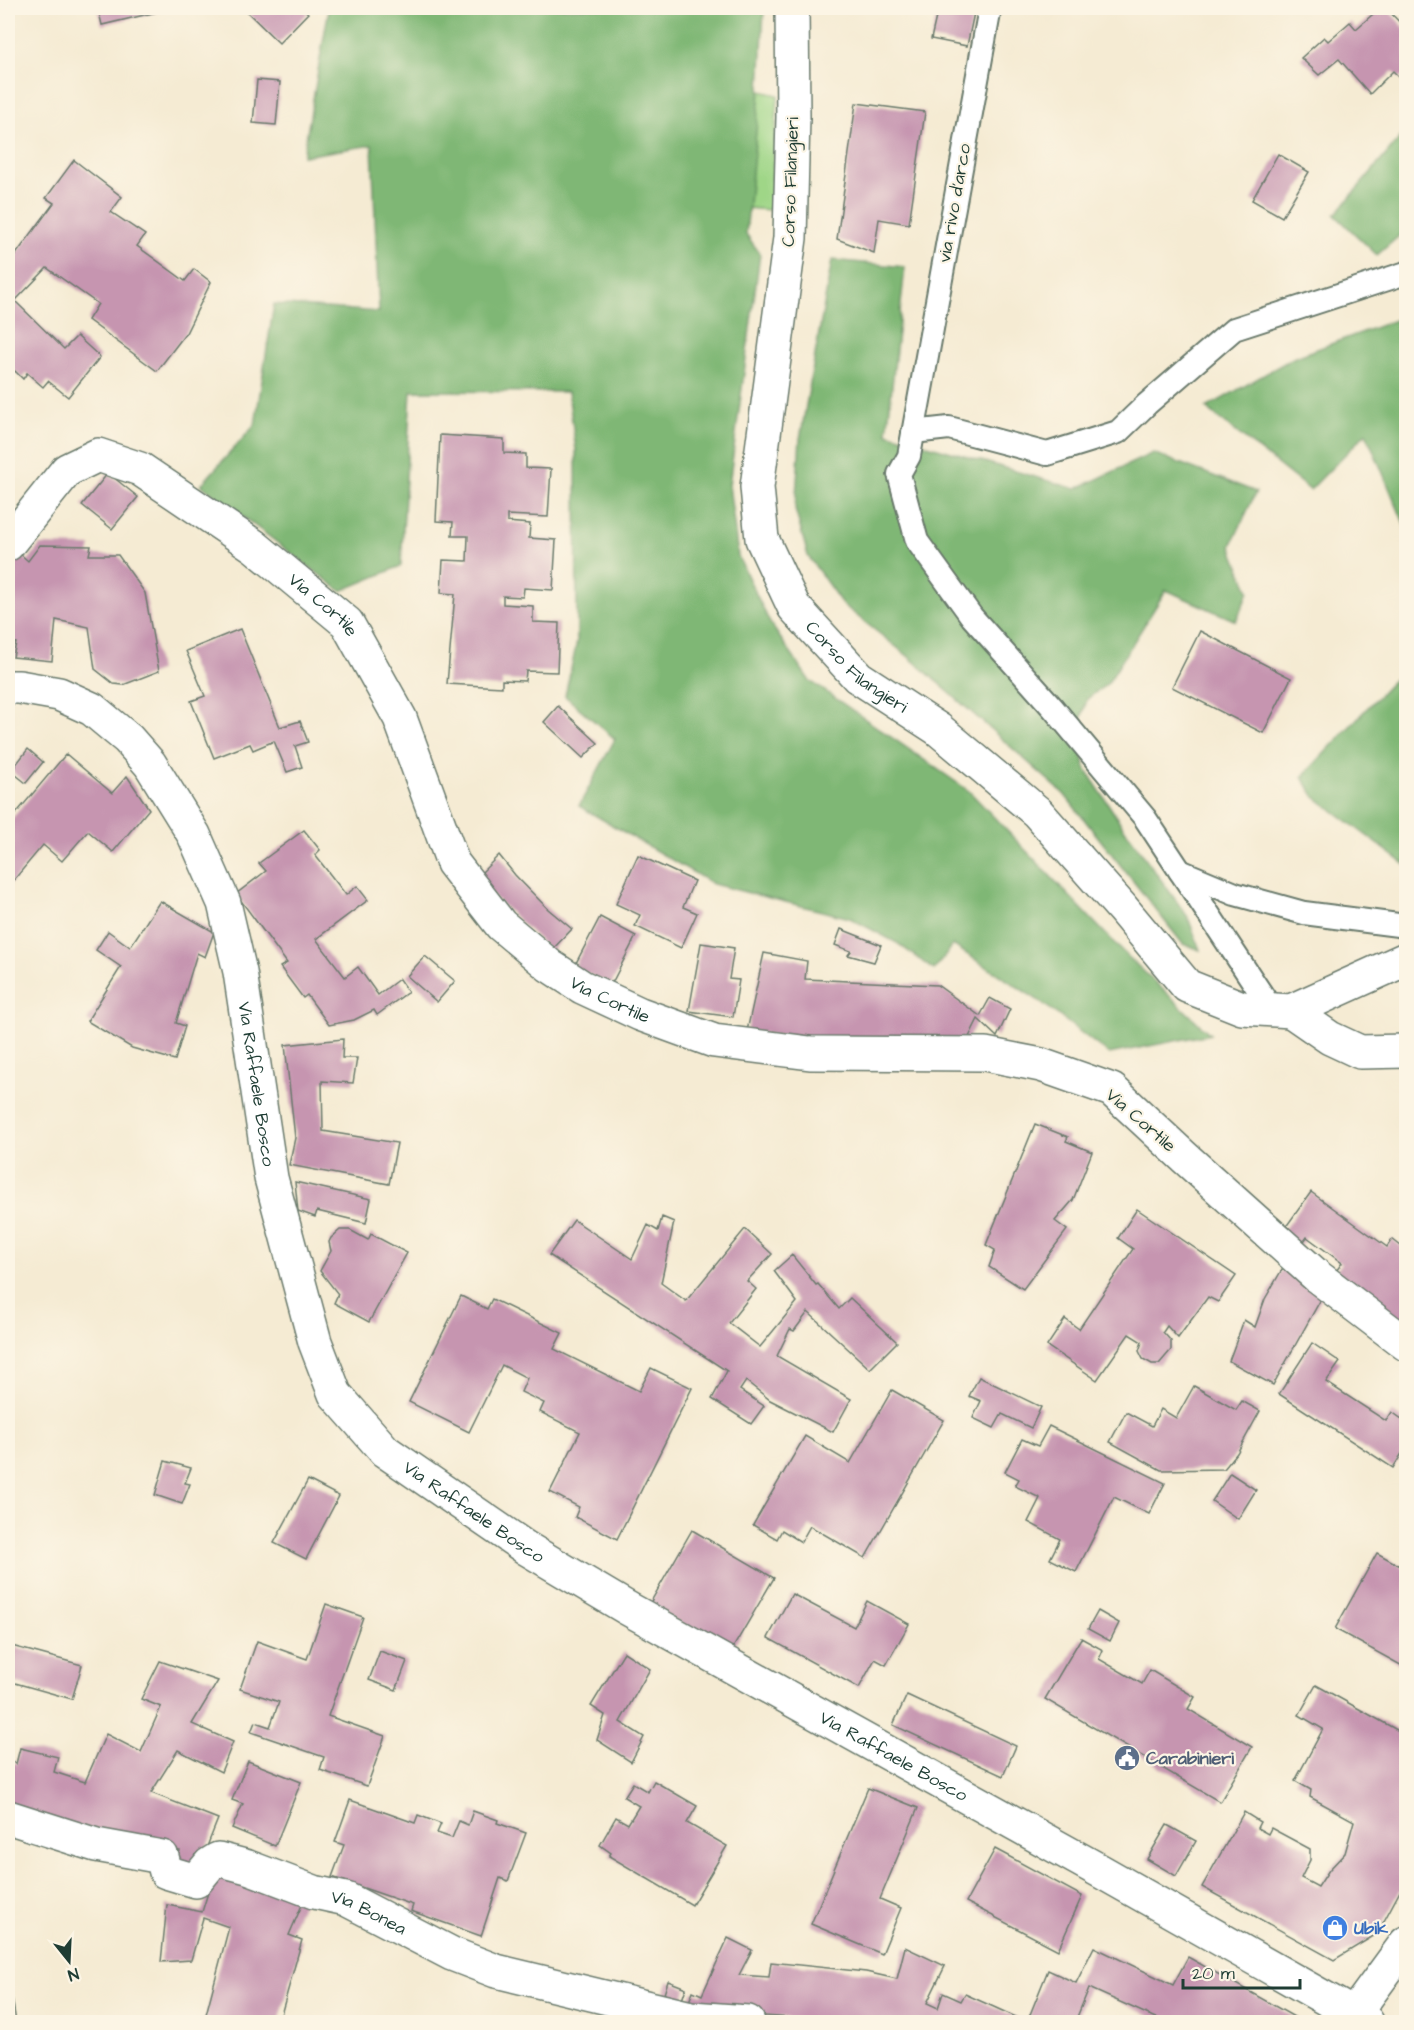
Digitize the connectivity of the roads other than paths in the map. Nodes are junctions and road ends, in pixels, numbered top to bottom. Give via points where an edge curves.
1 (792, 8) edge
2 (990, 8) edge
3 (1407, 273) edge
4 (913, 432) junction
5 (8, 544) edge
6 (8, 687) edge
7 (1180, 871) junction
8 (1407, 926) edge
9 (1407, 960) edge
10 (1281, 1010) junction
11 (1407, 1051) edge
12 (1407, 1344) edge
13 (8, 1817) edge
14 (1407, 1943) edge
15 (1355, 2020) edge
16 (748, 2022) edge

1 - 10 street, Corso Filangieri via 790,238 757,487 762,539 794,607 858,677 938,729 1037,812 1187,986 1242,1008
2 - 4 lane, via rivo d'arco
3 - 4 lane via 1234,329 1118,432 1047,454 949,428
4 - 7 lane, via rivo d'arco via 909,456 899,474 917,541 972,617 1145,818
5 - 12 street, Via Cortile via 67,470 98,455 140,469 254,546 347,623 400,718 453,863 501,925 550,966 582,987 640,1014 714,1041 810,1053 985,1054 1041,1065 1112,1090 1318,1276
6 - 15 street, Via Raffaele Bosco via 59,693 92,709 150,764 194,835 224,903 240,972 270,1178 315,1342 335,1394 385,1451 526,1548 627,1608
7 - 8 lane via 1235,894 1304,913
7 - 10 lane, via rivo d'arco
9 - 10 street, Corso Filangieri
10 - 11 street via 1360,1052
13 - 16 street, Via Bonea via 96,1845 162,1857 166,1872 196,1881 218,1859 248,1867 314,1892 346,1899 452,1954 496,1971 691,2018
14 - 15 street

